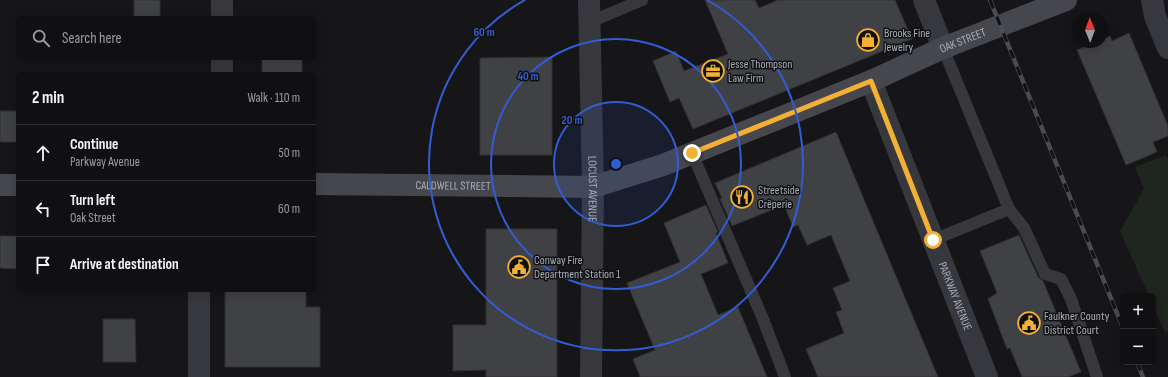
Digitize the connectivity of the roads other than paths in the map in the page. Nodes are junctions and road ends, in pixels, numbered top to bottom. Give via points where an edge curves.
1 (222, 0) edge
2 (589, 0) edge
3 (642, 0) edge
4 (924, 0) edge
5 (1066, 0) edge
6 (1152, 0) edge
7 (222, 16) edge
8 (590, 22) junction
9 (943, 48) junction
10 (1168, 48) edge
11 (222, 60) edge
12 (222, 72) edge
13 (871, 81) junction
14 (692, 153) junction
15 (16, 184) edge
16 (316, 184) edge
17 (0, 185) edge
18 (593, 187) junction
19 (1009, 209) junction
20 (933, 240) junction
21 (199, 292) edge
22 (199, 377) edge
23 (591, 377) edge
24 (785, 377) edge
25 (987, 377) edge
26 (1097, 377) edge

1 - 7 street
2 - 8 street, LOCUST AVENUE
3 - 8 lane
4 - 9 street
5 - 9 main road, OAK STREET
6 - 10 street via 1155,16
8 - 18 street, LOCUST AVENUE
9 - 13 main road, OAK STREET
9 - 19 lane
11 - 12 street
13 - 14 main road, OAK STREET
13 - 20 street, PARKWAY AVENUE
14 - 18 main road, OAK STREET
14 - 24 lane
15 - 17 main road
16 - 18 main road, CALDWELL STREET
18 - 23 street, LOCUST AVENUE
19 - 20 lane
19 - 26 lane via 1024,228 1045,274 1061,279 1071,299
20 - 25 street, PARKWAY AVENUE
21 - 22 street

